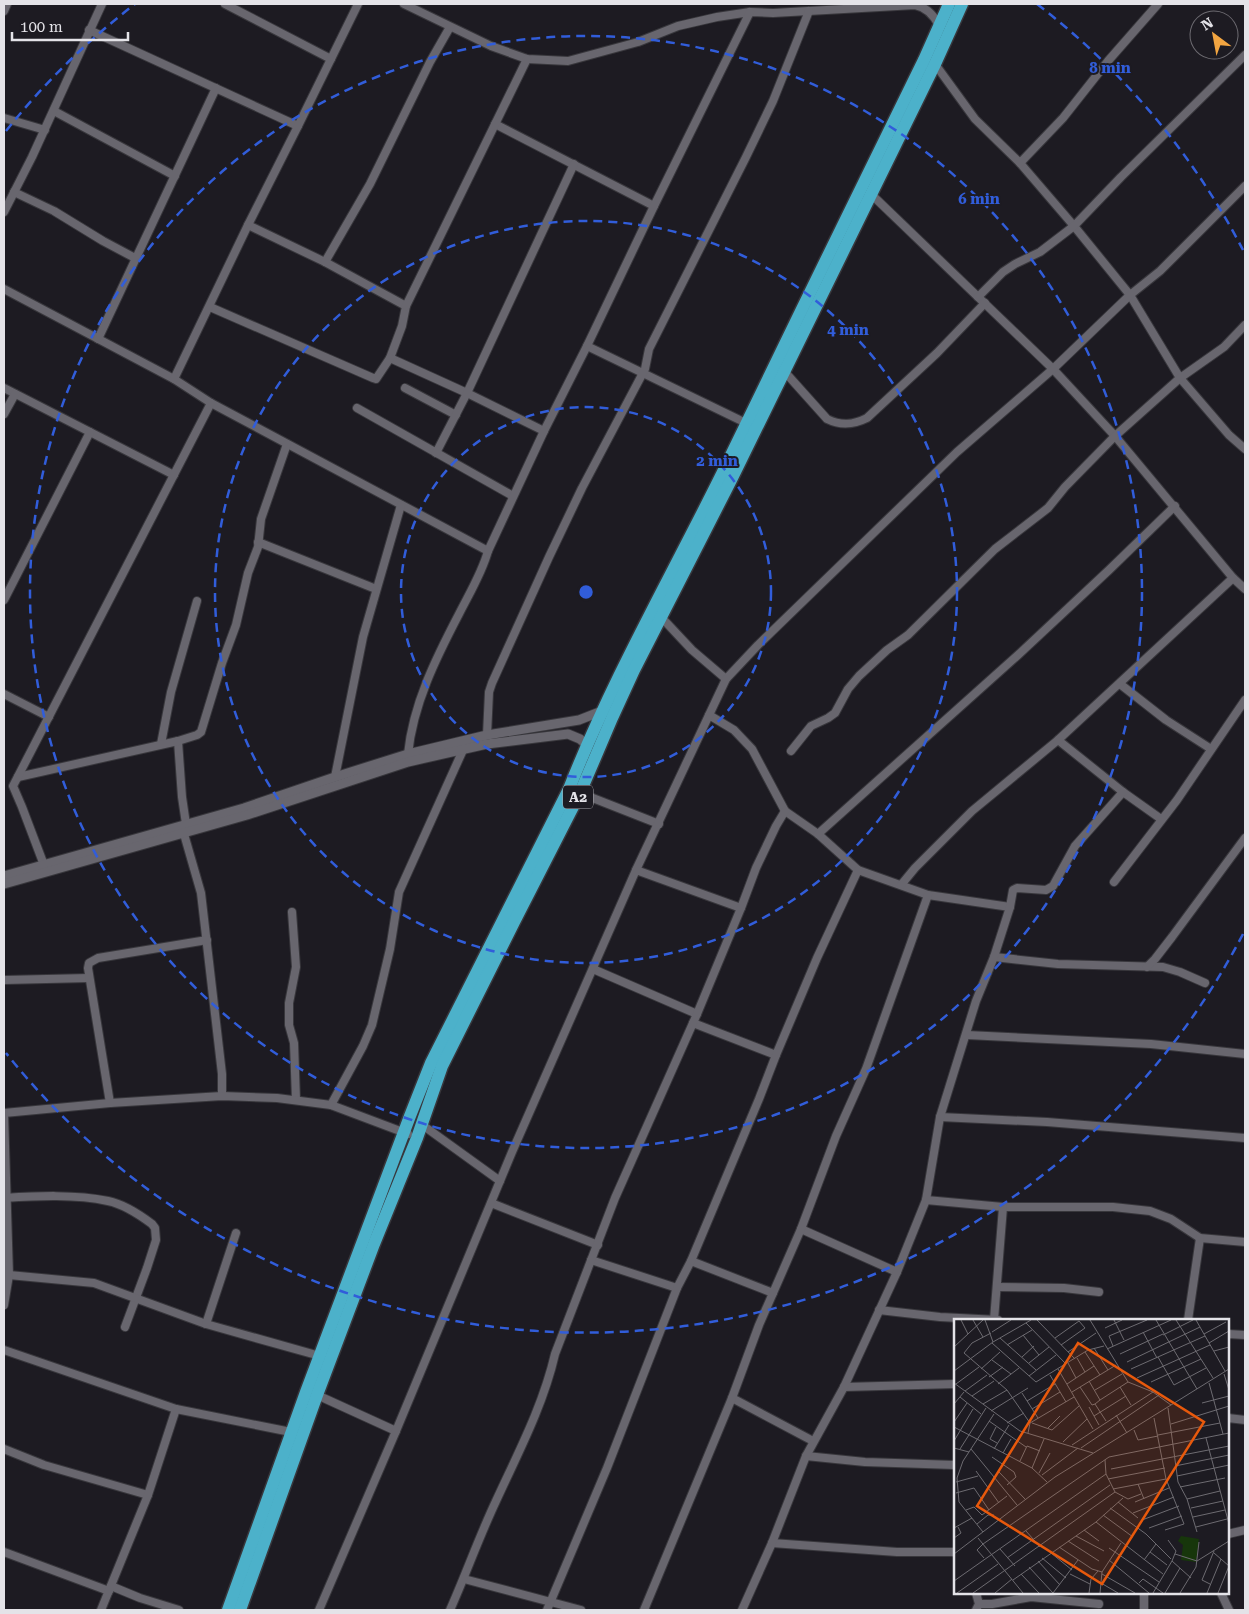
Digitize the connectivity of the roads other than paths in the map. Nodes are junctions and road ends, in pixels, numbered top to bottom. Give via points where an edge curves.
1 (7, 4) edge
2 (102, 4) edge
3 (225, 4) edge
4 (358, 4) edge
5 (404, 4) edge
6 (950, 4) edge
7 (962, 4) edge
8 (1158, 4) edge
9 (4, 11) edge
10 (809, 11) junction
11 (750, 12) junction
12 (939, 25) junction
13 (450, 27) junction
14 (89, 30) junction
15 (1245, 55) edge
16 (331, 59) junction
17 (527, 59) junction
18 (935, 64) junction
19 (216, 88) junction
20 (54, 111) junction
21 (4, 118) edge
22 (495, 124) junction
23 (298, 126) junction
24 (45, 130) junction
25 (1020, 163) junction
26 (574, 164) junction
27 (175, 176) junction
28 (1245, 186) edge
29 (14, 192) junction
30 (871, 194) junction
31 (654, 206) junction
32 (4, 209) edge
33 (248, 225) junction
34 (1074, 226) junction
35 (135, 258) junction
36 (325, 262) junction
37 (4, 289) edge
38 (1130, 295) junction
39 (978, 297) junction
40 (985, 303) junction
41 (406, 306) junction
42 (210, 307) junction
43 (1245, 325) edge
44 (98, 339) junction
45 (587, 346) junction
46 (390, 358) junction
47 (1054, 369) junction
48 (784, 371) junction
49 (643, 372) junction
50 (1180, 378) junction
51 (174, 379) junction
52 (4, 388) edge
53 (406, 388) dead end
54 (467, 393) junction
55 (15, 394) junction
56 (211, 403) junction
57 (357, 408) dead end
58 (4, 414) edge
59 (456, 415) junction
60 (746, 423) junction
61 (544, 430) junction
62 (90, 432) junction
63 (1115, 436) junction
64 (287, 444) junction
65 (1244, 446) edge
66 (436, 452) junction
67 (174, 475) junction
68 (513, 496) junction
69 (401, 505) junction
70 (1174, 506) junction
71 (258, 542) junction
72 (488, 551) junction
73 (1233, 578) junction
74 (376, 589) junction
75 (1245, 589) edge
76 (4, 600) edge
77 (197, 601) dead end
78 (662, 618) junction
79 (726, 679) junction
80 (1120, 684) junction
81 (4, 694) edge
82 (1245, 700) edge
83 (602, 711) junction
84 (709, 715) junction
85 (49, 717) junction
86 (487, 735) junction
87 (1058, 740) junction
88 (178, 741) junction
89 (161, 744) junction
90 (587, 745) junction
91 (1211, 749) junction
92 (463, 750) junction
93 (791, 751) dead end
94 (408, 754) junction
95 (335, 776) junction
96 (18, 777) junction
97 (4, 782) edge
98 (12, 786) junction
99 (1123, 792) junction
100 (580, 793) junction
101 (785, 811) junction
102 (1161, 819) junction
103 (658, 824) junction
104 (185, 829) junction
105 (818, 834) junction
106 (1245, 838) edge
107 (539, 863) junction
108 (44, 865) junction
109 (636, 870) junction
110 (858, 870) junction
111 (4, 876) edge
112 (1114, 882) dead end
113 (4, 884) edge
114 (901, 885) junction
115 (928, 894) junction
116 (1010, 907) junction
117 (741, 908) junction
118 (292, 912) dead end
119 (206, 940) junction
120 (994, 957) junction
121 (1147, 966) junction
122 (593, 969) junction
123 (89, 978) junction
124 (4, 980) edge
125 (1206, 983) dead end
126 (697, 1014) junction
127 (693, 1023) junction
128 (967, 1035) junction
129 (1245, 1054) edge
130 (776, 1055) junction
131 (222, 1096) junction
132 (296, 1100) junction
133 (110, 1104) junction
134 (331, 1105) junction
135 (4, 1113) edge
136 (940, 1118) junction
137 (421, 1124) junction
138 (404, 1132) junction
139 (417, 1138) junction
140 (1245, 1138) edge
141 (500, 1181) junction
142 (5, 1198) edge
143 (926, 1200) junction
144 (491, 1203) junction
145 (1003, 1207) junction
146 (801, 1229) junction
147 (236, 1234) dead end
148 (1200, 1238) junction
149 (1245, 1242) edge
150 (598, 1245) junction
151 (591, 1260) junction
152 (691, 1261) junction
153 (897, 1272) junction
154 (9, 1275) junction
155 (996, 1287) junction
156 (677, 1288) junction
157 (1099, 1292) dead end
158 (773, 1294) junction
159 (136, 1298) junction
160 (4, 1305) edge
161 (879, 1310) junction
162 (976, 1319) edge
163 (994, 1319) edge
164 (1188, 1319) edge
165 (206, 1324) junction
166 (125, 1327) dead end
167 (1229, 1334) edge
168 (1245, 1335) edge
169 (4, 1350) edge
170 (320, 1356) junction
171 (954, 1384) edge
172 (844, 1387) junction
173 (317, 1394) junction
174 (732, 1398) junction
175 (176, 1409) junction
176 (1229, 1418) edge
177 (1245, 1420) edge
178 (396, 1431) junction
179 (291, 1432) junction
180 (814, 1441) junction
181 (4, 1449) edge
182 (806, 1456) junction
183 (954, 1465) edge
184 (148, 1495) junction
185 (1245, 1530) edge
186 (1229, 1534) edge
187 (772, 1544) junction
188 (4, 1552) edge
189 (954, 1552) edge
190 (464, 1579) junction
191 (110, 1589) junction
192 (976, 1594) edge
193 (1144, 1594) edge
194 (1221, 1594) edge
195 (551, 1601) junction
196 (1099, 1604) dead end
197 (978, 1607) edge
198 (163, 1608) edge
199 (101, 1610) edge
200 (179, 1610) edge
201 (228, 1610) edge
202 (240, 1610) edge
203 (319, 1610) edge
204 (450, 1610) edge
205 (547, 1610) edge
206 (581, 1610) edge
207 (644, 1610) edge
208 (742, 1610) edge
209 (1144, 1610) edge
210 (1229, 1610) edge

1 - 9 street
2 - 14 street
3 - 16 street
4 - 16 street
5 - 13 street
6 - 12 highway, A2
7 - 18 highway, A2
8 - 25 street via 1064,118
10 - 11 street
10 - 12 street via 915,5 922,7
10 - 49 street via 773,101 648,349
11 - 17 street via 678,26 638,42 568,61
11 - 31 street
12 - 60 highway, A2
13 - 17 street
13 - 36 street via 370,184
14 - 19 street
14 - 20 street
15 - 34 street
16 - 23 street
17 - 22 street
18 - 25 street via 975,119
18 - 30 highway, A2
19 - 23 street
19 - 27 street
20 - 24 street
20 - 27 street
21 - 24 street
22 - 26 street
22 - 41 street
23 - 33 street
24 - 29 street
25 - 34 street
26 - 31 street
26 - 54 street
27 - 35 street
28 - 38 street via 1160,271
29 - 32 street
29 - 35 street
30 - 39 street
30 - 48 highway, A2
31 - 45 street
33 - 36 street
33 - 42 street
34 - 38 street
34 - 39 street via 1040,252 1003,272
35 - 44 street
36 - 41 street
37 - 44 street
38 - 47 street
38 - 50 street
39 - 40 street
40 - 47 street
40 - 48 street via 937,353 867,418 858,422 845,424 827,419
41 - 46 street
42 - 46 street via 376,379
42 - 51 street
43 - 50 street via 1224,347
44 - 51 street
45 - 49 street
45 - 61 street
46 - 54 street
47 - 63 street
47 - 79 street via 957,452
48 - 78 highway, A2
49 - 60 street
49 - 86 street via 578,496 492,683
50 - 63 street
50 - 65 street via 1229,435
51 - 56 street
52 - 55 street
53 - 59 street
54 - 59 street
54 - 61 street
55 - 58 street
55 - 62 street
56 - 64 street
56 - 67 street
57 - 66 street
59 - 66 street
60 - 83 highway, A2
61 - 68 street
62 - 67 street
62 - 76 street
63 - 70 street
63 - 93 street via 1048,508 995,549 908,635 859,676 835,713 811,726
64 - 69 street
64 - 71 street via 261,519
66 - 68 street
67 - 85 street
68 - 72 street
69 - 72 street
69 - 74 street
70 - 73 street
70 - 105 street via 1032,642
71 - 74 street
71 - 88 street via 236,625 201,732
72 - 94 street via 423,690
73 - 75 street
73 - 80 street
74 - 95 street
77 - 89 street via 170,692
78 - 79 street
78 - 100 highway, A2 via 612,718
79 - 84 street
80 - 87 street
80 - 91 street via 1166,720
81 - 85 street
82 - 91 street
83 - 86 street via 579,720
83 - 90 highway, A2
84 - 101 street via 734,730 752,749
84 - 103 street
85 - 96 street
86 - 94 street
87 - 99 street
87 - 114 street via 972,811
88 - 89 street
88 - 104 street
89 - 96 street
90 - 92 street via 568,734
90 - 107 highway, A2
91 - 102 street via 1178,800
92 - 104 street via 408,762 247,815
92 - 134 street via 399,892 390,949 372,1025
94 - 95 street
95 - 104 street
96 - 98 street
97 - 98 street
98 - 108 street
99 - 102 street
99 - 116 street via 1075,846 1053,886 1046,890 1017,888 1013,890
100 - 103 street
100 - 107 highway, A2
101 - 105 street
101 - 117 street via 756,868
102 - 112 street
103 - 109 street
104 - 108 street
104 - 113 street
104 - 119 street via 201,893
105 - 110 street
106 - 121 street
107 - 137 highway, A2 via 514,922 442,1066
107 - 138 highway, A2 via 431,1063
108 - 111 street
109 - 117 street
109 - 122 street
110 - 114 street
110 - 130 street
114 - 115 street
115 - 116 street
115 - 146 street via 866,1069 836,1136
116 - 120 street
117 - 126 street
118 - 132 street via 296,967 289,1003 289,1026 294,1043
119 - 123 street via 92,960 88,968
119 - 131 street
120 - 121 street via 1058,964
120 - 128 street via 976,1001
121 - 125 street via 1163,967
122 - 126 street
122 - 141 street
123 - 124 street
123 - 133 street
126 - 127 street
127 - 130 street
127 - 150 street via 619,1189
128 - 129 street via 1151,1044
128 - 136 street
130 - 152 street
131 - 132 street
131 - 133 street
132 - 134 street
133 - 135 street
134 - 138 street
135 - 142 street
136 - 140 street via 1047,1122
136 - 143 street
137 - 139 highway, A2
137 - 141 street
138 - 139 street
138 - 170 highway, A2
139 - 173 highway, A2
141 - 144 street
142 - 154 street
142 - 159 street via 70,1197 108,1201 152,1224 156,1240
143 - 145 street
143 - 153 street
144 - 150 street
144 - 178 street
145 - 148 street via 1113,1207 1150,1211 1171,1219
145 - 155 street
146 - 153 street
146 - 158 street
147 - 165 street
148 - 149 street
148 - 164 street
150 - 151 street
151 - 156 street
151 - 190 street via 529,1433 495,1503
152 - 156 street
152 - 158 street
153 - 161 street
154 - 159 street via 94,1283
154 - 160 street
155 - 157 street
155 - 163 street
156 - 195 street
158 - 174 street via 758,1325
159 - 165 street
159 - 166 street
161 - 162 street
161 - 172 street
165 - 170 street
167 - 168 street
169 - 175 street
170 - 179 highway, A2
171 - 172 street
172 - 180 street
173 - 178 street
173 - 202 highway, A2
174 - 180 street
174 - 207 street
175 - 179 street
175 - 184 street
176 - 177 street
178 - 203 street
179 - 201 highway, A2
180 - 182 street
181 - 184 street via 44,1465
182 - 183 street
182 - 187 street
184 - 191 street
185 - 186 street
187 - 189 street via 897,1552
187 - 208 street
188 - 191 street
190 - 195 street
190 - 204 street
191 - 198 street
191 - 199 street
192 - 197 street
193 - 209 street
194 - 210 street
195 - 205 street
195 - 206 street
196 - 197 street via 1031,1597
198 - 200 street

